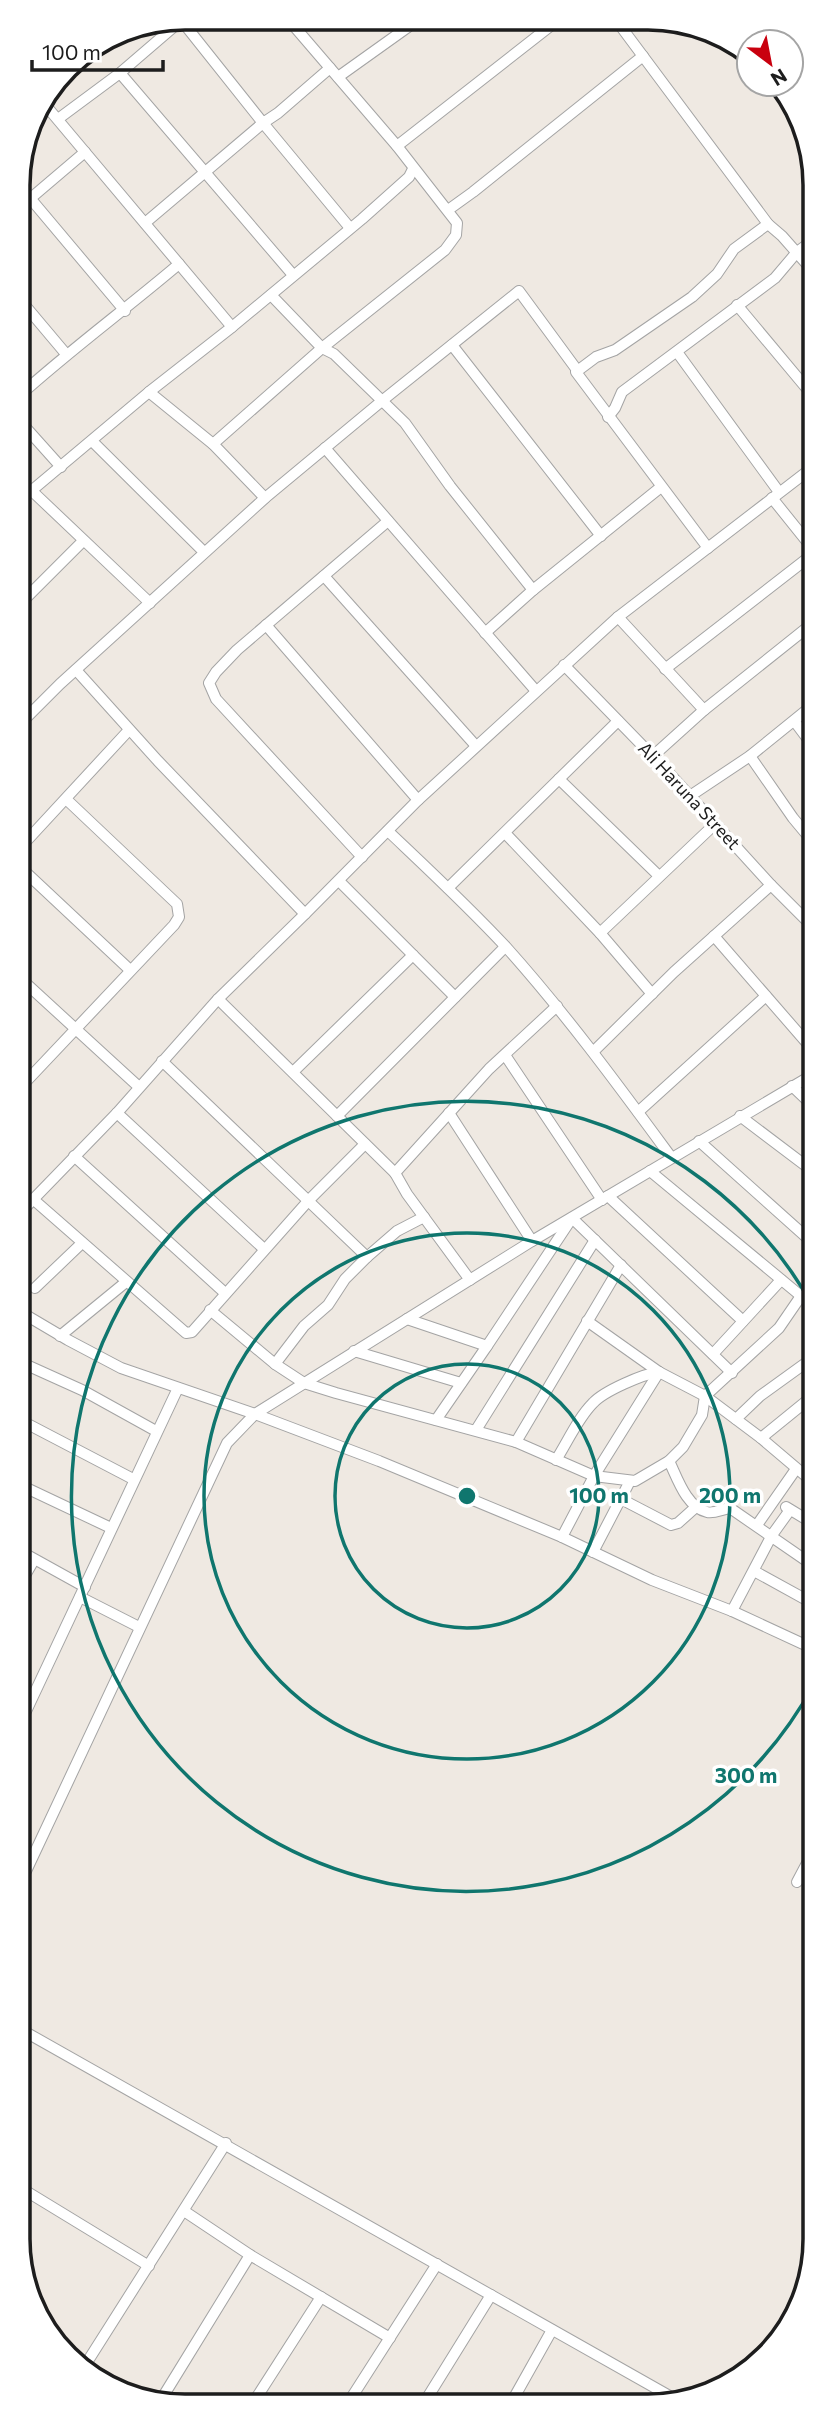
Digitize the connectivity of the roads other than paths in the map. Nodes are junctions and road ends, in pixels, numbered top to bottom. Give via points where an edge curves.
1 (191, 30) edge
2 (297, 30) edge
3 (396, 30) edge
4 (545, 30) edge
5 (623, 30) edge
6 (168, 31) edge
7 (643, 57) junction
8 (330, 68) junction
9 (120, 73) junction
10 (338, 78) junction
11 (50, 110) edge
12 (58, 119) junction
13 (263, 123) junction
14 (397, 146) junction
15 (85, 152) junction
16 (413, 169) junction
17 (204, 173) junction
18 (30, 198) joint
19 (448, 210) junction
20 (145, 223) junction
21 (768, 224) junction
22 (350, 228) junction
23 (803, 248) edge
24 (797, 252) junction
25 (803, 259) edge
26 (179, 264) junction
27 (293, 275) junction
28 (271, 295) junction
29 (737, 305) junction
30 (125, 311) junction
31 (30, 320) edge
32 (232, 327) junction
33 (452, 345) junction
34 (322, 348) junction
35 (677, 352) junction
36 (65, 354) junction
37 (577, 370) junction
38 (803, 384) edge
39 (30, 386) edge
40 (149, 391) junction
41 (383, 400) junction
42 (608, 417) junction
43 (30, 432) edge
44 (92, 441) junction
45 (213, 444) junction
46 (325, 448) junction
47 (61, 467) junction
48 (803, 474) edge
49 (661, 486) junction
50 (32, 491) joint
51 (775, 495) junction
52 (265, 498) junction
53 (388, 521) junction
54 (601, 536) junction
55 (803, 536) edge
56 (83, 541) junction
57 (708, 548) junction
58 (204, 552) junction
59 (803, 559) edge
60 (324, 576) junction
61 (533, 590) junction
62 (30, 595) edge
63 (150, 603) junction
64 (618, 617) junction
65 (266, 625) junction
66 (803, 631) edge
67 (485, 633) junction
68 (564, 665) junction
69 (665, 669) junction
70 (76, 670) junction
71 (536, 691) junction
72 (704, 710) junction
73 (30, 714) edge
74 (803, 714) edge
75 (618, 720) junction
76 (794, 722) junction
77 (130, 730) junction
78 (803, 733) edge
79 (476, 746) junction
80 (653, 756) junction
81 (750, 756) junction
82 (559, 779) junction
83 (690, 796) junction
84 (66, 799) junction
85 (418, 800) junction
86 (715, 824) junction
87 (803, 830) edge
88 (387, 831) junction
89 (505, 833) junction
90 (30, 837) edge
91 (362, 857) junction
92 (30, 876) edge
93 (659, 876) junction
94 (339, 880) junction
95 (771, 885) junction
96 (448, 888) junction
97 (305, 914) junction
98 (803, 917) edge
99 (600, 933) junction
100 (714, 936) junction
101 (505, 947) junction
102 (413, 955) junction
103 (130, 970) junction
104 (30, 987) edge
105 (652, 994) junction
106 (766, 996) junction
107 (455, 997) junction
108 (218, 999) junction
109 (556, 1006) junction
110 (75, 1029) junction
111 (803, 1039) edge
112 (594, 1051) junction
113 (505, 1055) junction
114 (162, 1061) junction
115 (293, 1072) junction
116 (30, 1077) edge
117 (803, 1080) edge
118 (792, 1086) junction
119 (139, 1087) junction
120 (803, 1096) edge
121 (638, 1112) junction
122 (117, 1113) junction
123 (449, 1113) junction
124 (337, 1116) junction
125 (740, 1116) junction
126 (699, 1141) junction
127 (365, 1144) junction
128 (75, 1156) junction
129 (671, 1157) junction
130 (803, 1164) edge
131 (650, 1171) junction
132 (395, 1173) junction
133 (605, 1198) junction
134 (34, 1200) junction
135 (309, 1200) junction
136 (30, 1204) edge
137 (424, 1217) junction
138 (572, 1218) junction
139 (803, 1234) edge
140 (594, 1240) junction
141 (532, 1241) junction
142 (82, 1243) junction
143 (264, 1249) junction
144 (367, 1257) junction
145 (621, 1265) junction
146 (470, 1280) junction
147 (781, 1280) junction
148 (126, 1282) junction
149 (35, 1288) dead end
150 (803, 1291) edge
151 (225, 1293) junction
152 (803, 1293) edge
153 (210, 1310) junction
154 (30, 1318) edge
155 (407, 1319) junction
156 (587, 1321) junction
157 (743, 1321) junction
158 (60, 1336) junction
159 (487, 1346) junction
160 (355, 1351) junction
161 (713, 1354) junction
162 (275, 1364) junction
163 (803, 1365) edge
164 (30, 1367) edge
165 (659, 1372) junction
166 (732, 1373) junction
167 (304, 1382) junction
168 (461, 1383) junction
169 (178, 1388) junction
170 (705, 1396) junction
171 (803, 1404) edge
172 (254, 1414) junction
173 (736, 1419) junction
174 (436, 1420) junction
175 (30, 1425) edge
176 (476, 1430) junction
177 (156, 1431) junction
178 (761, 1438) junction
179 (516, 1442) junction
180 (556, 1460) junction
181 (669, 1461) junction
182 (796, 1469) junction
183 (803, 1474) edge
184 (594, 1476) junction
185 (133, 1479) junction
186 (630, 1481) junction
187 (30, 1490) edge
188 (621, 1499) junction
189 (775, 1500) junction
190 (697, 1506) junction
191 (790, 1510) junction
192 (803, 1518) edge
193 (757, 1525) junction
194 (111, 1528) junction
195 (772, 1535) junction
196 (562, 1537) junction
197 (593, 1552) junction
198 (30, 1557) edge
199 (803, 1558) edge
200 (34, 1560) junction
201 (30, 1567) edge
202 (754, 1571) junction
203 (83, 1592) junction
204 (803, 1598) edge
205 (733, 1611) junction
206 (139, 1627) junction
207 (803, 1644) edge
208 (30, 1703) edge
209 (30, 1854) edge
210 (803, 1871) edge
211 (797, 1882) dead end
212 (30, 2035) edge
213 (226, 2143) junction
214 (30, 2193) edge
215 (184, 2211) junction
216 (250, 2255) junction
217 (437, 2264) junction
218 (149, 2266) junction
219 (491, 2295) junction
220 (321, 2297) junction
221 (552, 2330) junction
222 (390, 2338) junction
223 (88, 2360) edge
224 (165, 2393) edge
225 (665, 2393) edge
226 (259, 2394) edge
227 (354, 2394) edge
228 (430, 2394) edge
229 (516, 2394) edge

1 - 13 street
2 - 8 street
3 - 10 street
4 - 14 street
5 - 7 street
6 - 9 street
7 - 19 street
7 - 21 street
8 - 10 street
8 - 13 street
9 - 12 street
9 - 17 street
10 - 14 street
11 - 12 street
12 - 15 street
13 - 17 street
13 - 22 street
14 - 16 street
15 - 18 street
15 - 20 street
16 - 19 street
16 - 22 street
17 - 20 street
17 - 27 street
18 - 30 street
19 - 34 street via 458,229 445,250
20 - 26 street
21 - 24 street
21 - 37 street via 733,249 717,274 692,297
22 - 27 street
23 - 24 street
24 - 25 street
24 - 29 street via 775,278
26 - 30 street
26 - 32 street
27 - 28 street
28 - 32 street
28 - 34 street
29 - 35 street
29 - 38 street
30 - 36 street
31 - 36 street
32 - 40 street
33 - 37 street via 519,291
33 - 41 street
33 - 54 street
34 - 41 street
34 - 45 street
35 - 42 street via 622,392
35 - 51 street
36 - 39 street
37 - 42 street
40 - 44 street
40 - 45 street
41 - 46 street
41 - 61 street
42 - 49 street
43 - 47 street
44 - 47 street
44 - 58 street
45 - 52 street
46 - 52 street
46 - 53 street
47 - 50 street
48 - 51 street
49 - 54 street
49 - 57 street
50 - 56 street
51 - 55 street
51 - 57 street
52 - 58 street
53 - 60 street
53 - 67 street
54 - 61 street
56 - 62 street
56 - 63 street
57 - 64 street
58 - 63 street
59 - 69 street
60 - 65 street
60 - 79 street
61 - 67 street
63 - 70 street
64 - 68 street
64 - 69 street
65 - 85 street
65 - 91 street via 216,672 210,688
66 - 72 street
67 - 71 street
68 - 71 street
68 - 75 street, Ali Haruna Street
69 - 72 street
70 - 73 street
70 - 77 street
71 - 79 street
72 - 80 street
74 - 76 street
75 - 80 street, Ali Haruna Street
75 - 82 street
76 - 78 street
76 - 81 street
77 - 84 street
77 - 97 street
79 - 85 street
80 - 83 street, Ali Haruna Street
81 - 83 street
81 - 87 street
82 - 89 street
82 - 93 street
83 - 86 street, Ali Haruna Street
84 - 90 street
84 - 103 street via 177,904 179,917 174,925
85 - 88 street
86 - 93 street
86 - 95 street, Ali Haruna Street
88 - 91 street
88 - 96 street
89 - 96 street
89 - 99 street
91 - 94 street
92 - 103 street
93 - 99 street
94 - 97 street
94 - 102 street
95 - 98 street, Ali Haruna Street
95 - 100 street
96 - 101 street
97 - 108 street
99 - 105 street
100 - 105 street
100 - 106 street
101 - 107 street
101 - 109 street
102 - 107 street
102 - 115 street
103 - 110 street
104 - 110 street
105 - 112 street
106 - 111 street
106 - 121 street
107 - 124 street
108 - 114 street
108 - 115 street
109 - 112 street
109 - 113 street
110 - 116 street
110 - 119 street
112 - 121 street
113 - 123 street
113 - 133 street
114 - 119 street
114 - 135 street
115 - 124 street
117 - 118 street
118 - 120 street
118 - 125 street
119 - 122 street
121 - 129 street
122 - 128 street
122 - 143 street
123 - 132 street
123 - 141 street
124 - 127 street
125 - 126 street
125 - 130 street
126 - 129 street
126 - 139 street
127 - 132 street
127 - 135 street
128 - 134 street
128 - 151 street
129 - 131 street
131 - 133 street
131 - 147 street
132 - 137 street
133 - 138 street
133 - 157 street
134 - 136 street
134 - 142 street
135 - 143 street
135 - 144 street
137 - 144 street via 397,1231
137 - 146 street
138 - 140 street
138 - 141 street
138 - 159 street
140 - 145 street
140 - 176 street
141 - 146 street
142 - 148 street
142 - 149 street
143 - 151 street
144 - 162 street
145 - 156 street
145 - 161 street
146 - 155 street
147 - 150 street
147 - 157 street
148 - 153 street via 186,1333
148 - 158 street
151 - 153 street
152 - 166 street via 779,1328
153 - 162 street
154 - 158 street
155 - 159 street
155 - 160 street
156 - 165 street
156 - 179 street
157 - 161 street
158 - 169 street via 121,1368
159 - 168 street
160 - 167 street
160 - 168 street
161 - 166 street
162 - 167 street
163 - 173 street
164 - 177 street
165 - 170 street
165 - 180 street via 592,1403
165 - 184 street
166 - 170 street
167 - 172 street
167 - 174 street
168 - 174 street
169 - 172 street
169 - 177 street
170 - 173 street
170 - 181 street via 705,1408 693,1433
171 - 178 street
172 - 196 street
172 - 206 street via 227,1443
173 - 178 street
174 - 176 street
175 - 185 street
176 - 179 street
177 - 185 street
178 - 182 street
179 - 180 street
180 - 184 street
181 - 186 street
181 - 190 street via 686,1496
182 - 183 street
182 - 189 street
184 - 186 street
184 - 196 street
185 - 194 street
186 - 188 street
187 - 194 street
188 - 190 street via 671,1525
188 - 197 street
189 - 191 street
189 - 193 street
190 - 193 street via 711,1513 730,1508
191 - 192 street
191 - 195 street
193 - 195 street
194 - 203 street
195 - 199 street
195 - 202 street
196 - 197 street
197 - 205 street
198 - 200 street
200 - 201 street
200 - 203 street
202 - 204 street
202 - 205 street
203 - 206 street
203 - 208 street
205 - 207 street
206 - 209 street
210 - 211 street
212 - 213 street
213 - 215 street
213 - 217 street
214 - 218 street
215 - 216 street
215 - 218 street
216 - 220 street
216 - 224 street
217 - 219 street
217 - 222 street
218 - 223 street
219 - 221 street
219 - 228 street
220 - 222 street
220 - 226 street
221 - 225 street
221 - 229 street
222 - 227 street

